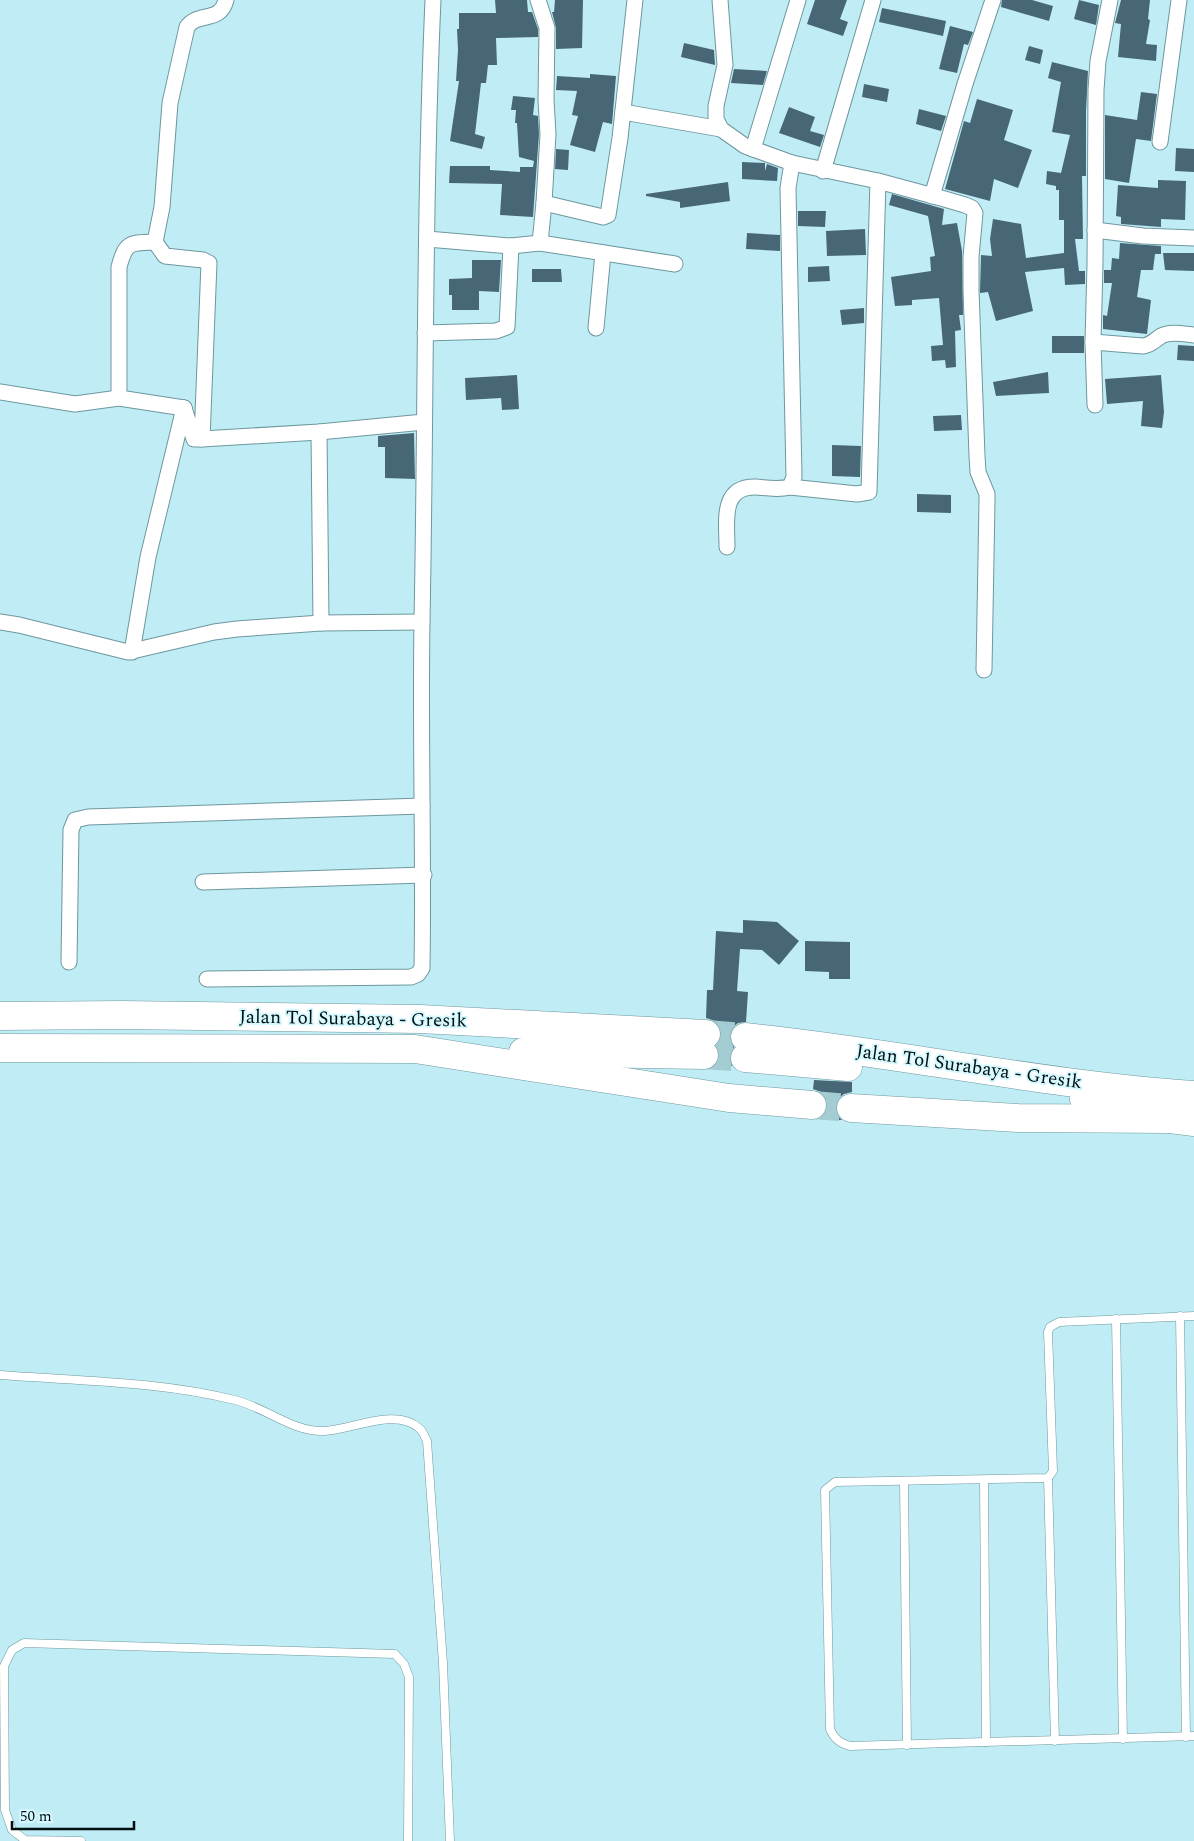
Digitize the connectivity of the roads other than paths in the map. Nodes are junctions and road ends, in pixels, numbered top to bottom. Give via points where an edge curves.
1 (226, 0) edge
2 (433, 0) edge
3 (538, 0) edge
4 (635, 0) edge
5 (720, 0) edge
6 (798, 0) edge
7 (872, 0) edge
8 (993, 0) edge
9 (1110, 0) edge
10 (1179, 0) edge
11 (623, 112) junction
12 (721, 129) junction
13 (1160, 142) dead end
14 (752, 149) junction
15 (792, 163) junction
16 (823, 171) junction
17 (878, 181) junction
18 (932, 196) junction
19 (544, 203) junction
20 (1095, 230) junction
21 (1194, 238) edge
22 (427, 239) junction
23 (155, 242) junction
24 (540, 243) junction
25 (511, 246) junction
26 (603, 253) junction
27 (676, 264) dead end
28 (596, 328) dead end
29 (425, 333) junction
30 (1194, 335) edge
31 (1093, 342) junction
32 (0, 392) edge
33 (119, 398) junction
34 (1095, 405) dead end
35 (184, 408) junction
36 (424, 422) junction
37 (319, 432) junction
38 (202, 439) junction
39 (790, 487) junction
40 (727, 547) dead end
41 (0, 622) edge
42 (422, 622) junction
43 (321, 623) junction
44 (132, 652) junction
45 (984, 670) dead end
46 (422, 806) junction
47 (424, 875) junction
48 (203, 882) dead end
49 (69, 962) dead end
50 (207, 979) dead end
51 (0, 1016) edge
52 (0, 1048) edge
53 (415, 1050) junction
54 (1194, 1095) edge
55 (812, 1105) tunnel mouth
56 (851, 1108) tunnel mouth
57 (1182, 1120) edge
58 (1180, 1316) junction
59 (1194, 1316) edge
60 (1116, 1319) junction
61 (0, 1374) edge
62 (1048, 1478) junction
63 (984, 1480) junction
64 (904, 1482) junction
65 (1190, 1736) edge
66 (1123, 1739) junction
67 (1055, 1741) junction
68 (986, 1742) junction
69 (907, 1745) junction
70 (82, 1841) edge
71 (408, 1841) edge
72 (450, 1841) edge

1 - 23 street via 220,12 194,21 187,27 170,103 162,207
2 - 22 street
3 - 19 street via 546,28 548,134
4 - 11 street
5 - 12 street via 725,65 716,119
6 - 14 street
7 - 16 street
8 - 18 street
9 - 20 street via 1096,90
10 - 13 street
11 - 12 street
11 - 19 street via 608,215 603,217
12 - 14 street
14 - 15 street
15 - 16 street
15 - 39 street via 788,188 794,477
16 - 17 street
17 - 18 street
17 - 39 street via 868,492 857,494
18 - 45 street via 965,205 975,213 971,290 977,456 978,472 987,494
19 - 24 street
20 - 21 street
20 - 31 street
22 - 25 street
22 - 29 street
23 - 33 street via 128,246 123,252 120,267
23 - 38 street via 166,256 203,260 209,264
24 - 25 street
24 - 26 street
25 - 29 street via 507,327 496,331
26 - 27 street
26 - 28 street
29 - 36 street
30 - 31 street via 1165,334 1143,346
31 - 34 street
32 - 33 street via 74,404
33 - 35 street
35 - 38 street via 194,439
35 - 44 street via 148,557
36 - 37 street
36 - 42 street
37 - 38 street
37 - 43 street
39 - 40 street via 742,488 736,492 727,506
41 - 44 street
42 - 43 street
42 - 46 street
43 - 44 street via 214,632
46 - 47 street
46 - 49 street via 75,820 72,830
47 - 48 street
47 - 50 street via 422,968 418,974 411,977
51 - 53 highway, Jalan Tol Surabaya - Gresik via 122,1014 420,1019 705,1045
52 - 53 highway, Jalan Tol Surabaya - Gresik
53 - 55 highway, Jalan Tol Surabaya - Gresik via 729,1098
54 - 57 highway, Jalan Tol Surabaya - Gresik via 802,1043 745,1048 854,1068 1096,1101
56 - 57 highway, Jalan Tol Surabaya - Gresik via 1018,1118
58 - 59 lane
58 - 60 lane
58 - 65 lane
60 - 62 lane via 1059,1322 1050,1327 1053,1471
60 - 66 lane
61 - 72 lane via 175,1389 236,1400 314,1431 397,1419 410,1421 421,1429 427,1441 443,1663
62 - 63 lane
62 - 67 lane
63 - 64 lane
63 - 68 lane
64 - 69 lane
64 - 69 lane via 835,1482 825,1490 830,1729 832,1735 850,1746
65 - 66 lane
66 - 67 lane
67 - 68 lane
68 - 69 lane
70 - 71 lane via 25,1840 12,1830 5,1810 4,1666 12,1650 24,1643 394,1654 404,1664 409,1677

